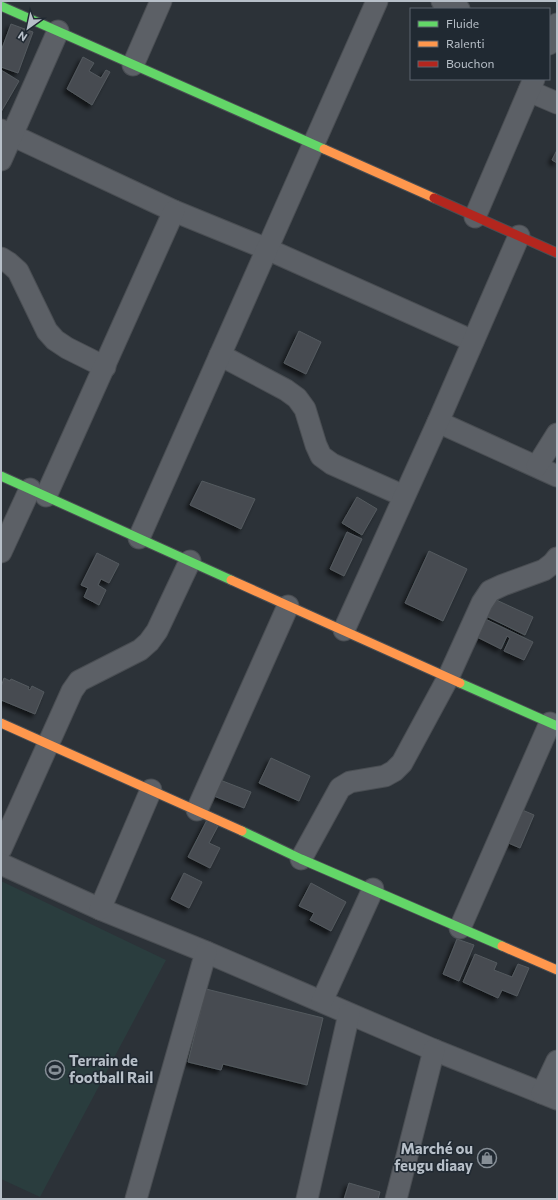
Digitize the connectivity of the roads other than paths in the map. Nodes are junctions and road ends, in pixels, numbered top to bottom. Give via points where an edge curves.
1 (162, 1) edge
2 (377, 1) edge
3 (442, 1) edge
4 (1, 6) edge
5 (456, 8) edge
6 (557, 24) edge
7 (58, 31) junction
8 (550, 42) edge
9 (133, 65) junction
10 (531, 85) edge
11 (557, 103) edge
12 (6, 133) edge
13 (314, 145) junction
14 (1, 160) edge
15 (174, 211) junction
16 (476, 217) junction
17 (519, 236) junction
18 (267, 249) junction
19 (557, 253) edge
20 (1, 258) edge
21 (473, 341) junction
22 (220, 355) junction
23 (105, 368) junction
24 (438, 422) junction
25 (557, 434) edge
26 (537, 466) junction
27 (1, 476) edge
28 (557, 476) edge
29 (38, 493) junction
30 (404, 496) junction
31 (139, 538) junction
32 (1, 552) edge
33 (557, 558) edge
34 (190, 561) junction
35 (288, 606) junction
36 (344, 630) junction
37 (448, 678) junction
38 (1, 723) edge
39 (553, 725) edge
40 (49, 744) junction
41 (151, 790) junction
42 (197, 810) junction
43 (1, 849) edge
44 (302, 859) junction
45 (1, 864) edge
46 (372, 890) junction
47 (100, 909) junction
48 (460, 928) junction
49 (206, 952) junction
50 (557, 970) edge
51 (322, 1001) junction
52 (349, 1014) junction
53 (434, 1050) junction
54 (557, 1062) edge
55 (549, 1096) edge
56 (136, 1199) edge
57 (307, 1199) edge
58 (396, 1199) edge

1 - 9 street
2 - 13 street
3 - 5 street
4 - 7 street
6 - 8 street
7 - 9 street
7 - 12 street
9 - 13 street
10 - 11 street
10 - 16 street
12 - 14 street
12 - 15 street
13 - 16 street
13 - 18 street
15 - 18 street
15 - 23 street
16 - 17 street
17 - 19 street
17 - 21 street
18 - 21 street
18 - 22 street
20 - 23 street via 18,271 47,331 55,340
21 - 24 street
22 - 30 street via 297,398 305,410 321,456 332,464
22 - 31 street
23 - 29 street
24 - 26 street
24 - 30 street
25 - 26 street
26 - 28 street
27 - 29 street
29 - 31 street
29 - 32 street
30 - 36 street
31 - 34 street
33 - 37 street via 544,570 490,591
34 - 35 street
34 - 40 street via 157,631 149,642 140,650 78,681
35 - 36 street
35 - 42 street
36 - 37 street
37 - 39 street
37 - 44 street via 402,762 385,776 350,782 340,788
38 - 40 street
39 - 48 street
40 - 41 street
40 - 43 street
41 - 42 street
41 - 47 street
42 - 44 street
44 - 46 street
45 - 47 street
46 - 48 street
46 - 51 street
47 - 49 street
48 - 50 street
49 - 51 street
49 - 56 street
51 - 52 street
52 - 53 street
52 - 57 street
53 - 55 street
53 - 58 street
54 - 55 street

